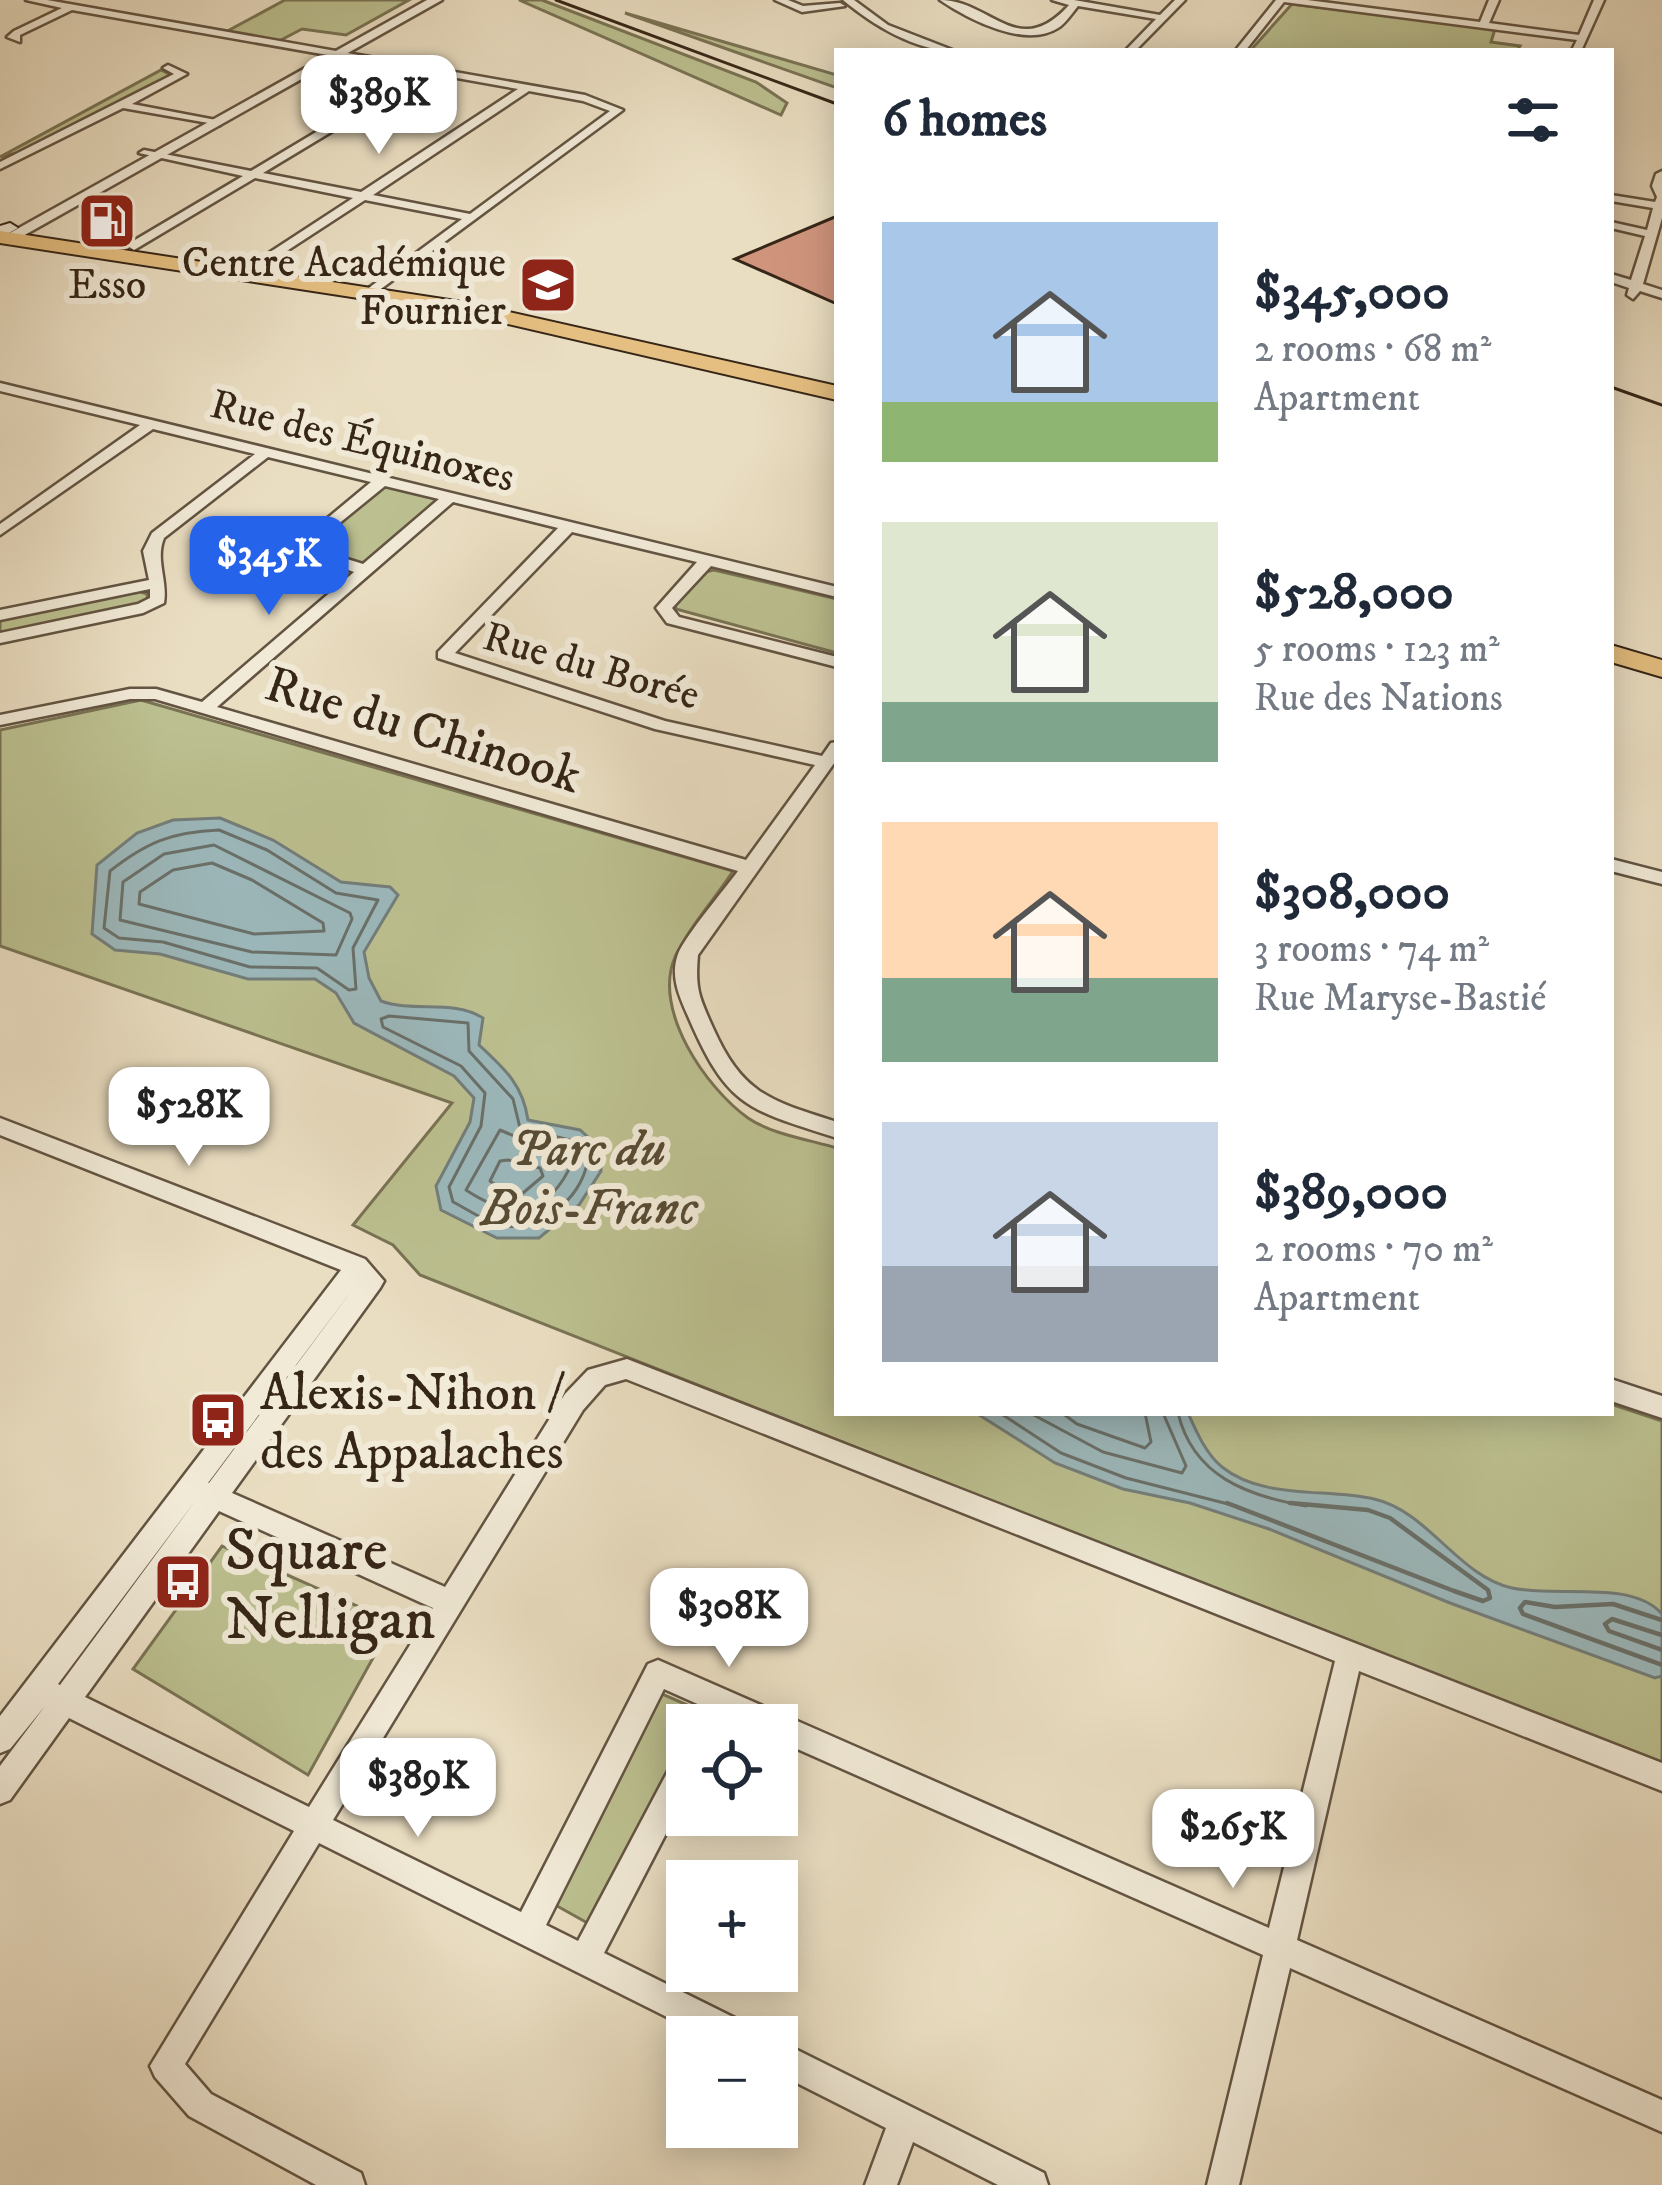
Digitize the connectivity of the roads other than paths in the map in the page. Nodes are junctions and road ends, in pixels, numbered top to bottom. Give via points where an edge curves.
1 (32, 0) edge
2 (422, 0) edge
3 (436, 0) edge
4 (780, 0) edge
5 (945, 0) edge
6 (1057, 0) edge
7 (1180, 0) edge
8 (1283, 0) edge
9 (1494, 0) edge
10 (1599, 0) edge
11 (841, 2) edge
12 (1074, 5) junction
13 (68, 9) junction
14 (1164, 18) junction
15 (1484, 24) junction
16 (1583, 38) junction
17 (17, 40) dead end
18 (917, 48) edge
19 (942, 48) edge
20 (1133, 48) edge
21 (1243, 48) edge
22 (1578, 48) edge
23 (331, 54) junction
24 (168, 68) dead end
25 (426, 71) junction
26 (527, 88) junction
27 (123, 105) junction
28 (210, 122) junction
29 (150, 155) junction
30 (0, 166) edge
31 (1662, 174) edge
32 (252, 176) junction
33 (361, 197) junction
34 (1614, 198) edge
35 (1661, 200) edge
36 (473, 218) junction
37 (1614, 227) edge
38 (1651, 234) junction
39 (8, 236) edge
40 (134, 246) junction
41 (259, 265) junction
42 (1614, 280) edge
43 (377, 288) junction
44 (1614, 288) edge
45 (1634, 291) junction
46 (1662, 298) edge
47 (834, 380) edge
48 (0, 387) edge
49 (834, 392) edge
50 (151, 424) junction
51 (266, 452) junction
52 (383, 480) junction
53 (449, 497) junction
54 (569, 526) junction
55 (0, 531) edge
56 (708, 560) junction
57 (364, 570) junction
58 (157, 584) junction
59 (834, 591) edge
60 (0, 615) edge
61 (0, 638) edge
62 (1614, 641) edge
63 (1614, 654) edge
64 (1662, 655) edge
65 (834, 661) edge
66 (1662, 669) edge
67 (208, 706) junction
68 (0, 720) edge
69 (831, 754) edge
70 (1614, 866) edge
71 (750, 868) junction
72 (1662, 878) edge
73 (0, 1126) edge
74 (834, 1129) edge
75 (1614, 1391) edge
76 (1662, 1407) edge
77 (202, 1492) junction
78 (451, 1604) junction
79 (1349, 1653) junction
80 (52, 1695) junction
81 (701, 1704) edge
82 (798, 1735) edge
83 (0, 1738) edge
84 (1662, 1777) edge
85 (0, 1790) edge
86 (666, 1804) edge
87 (310, 1825) junction
88 (528, 1930) junction
89 (1280, 1947) junction
90 (586, 1958) junction
91 (699, 2016) edge
92 (798, 2067) edge
93 (1662, 2116) edge
94 (905, 2122) junction
95 (349, 2185) edge
96 (881, 2185) edge
97 (1032, 2185) edge
98 (1223, 2185) edge

1 - 13 street
2 - 23 street
3 - 23 street
4 - 11 street via 802,9
5 - 12 street via 1031,30 1049,28
6 - 12 street
7 - 14 street
8 - 15 street
8 - 21 street
9 - 15 street
10 - 16 street
11 - 18 street via 869,27
11 - 19 street
12 - 14 street
13 - 17 street
13 - 23 street
14 - 20 street
15 - 16 street
16 - 22 street
23 - 25 street
23 - 28 street
24 - 27 street via 182,74
25 - 26 street
25 - 32 street
26 - 33 street
26 - 36 street via 619,114
27 - 28 street
27 - 30 street
28 - 29 street
29 - 32 street
29 - 39 street
31 - 35 street
32 - 33 street
32 - 40 street
33 - 36 street
33 - 41 street
34 - 35 street
35 - 38 street
36 - 43 street
37 - 38 street
38 - 45 street
39 - 40 main road
39 - 43 main road
40 - 41 main road
41 - 43 main road
42 - 45 street
43 - 47 main road via 554,314
43 - 49 main road
44 - 45 street
45 - 46 street
48 - 50 street, Rue des Équinoxes
50 - 51 street, Rue des Équinoxes
50 - 55 street
51 - 52 street, Rue des Équinoxes
51 - 58 street via 157,536
52 - 53 street, Rue des Équinoxes
52 - 57 street via 308,541 307,551
53 - 54 street, Rue des Équinoxes
53 - 57 street
54 - 56 street, Rue des Équinoxes
54 - 69 street, Rue du Borée via 444,655 661,725
56 - 59 street, Rue des Équinoxes
56 - 65 street via 665,614
57 - 67 street
58 - 60 street
58 - 61 street via 152,605
62 - 64 main road
63 - 66 main road
67 - 68 street, Rue du Chinook via 144,692
67 - 71 street, Rue du Chinook
69 - 71 street
70 - 72 street
71 - 74 street via 688,954 685,986 733,1087 758,1105
73 - 77 street via 371,1277
75 - 76 street
77 - 78 street
77 - 80 street
78 - 79 street via 574,1402 596,1377 627,1369
78 - 87 street
79 - 84 street
79 - 89 street
80 - 83 street
80 - 85 street
80 - 87 street
81 - 88 street via 658,1673
82 - 89 street
86 - 90 street
87 - 88 street
87 - 95 street via 166,2066 200,2104
88 - 90 street
89 - 93 street
89 - 98 street
90 - 91 street
92 - 94 street
94 - 96 street
94 - 97 street

